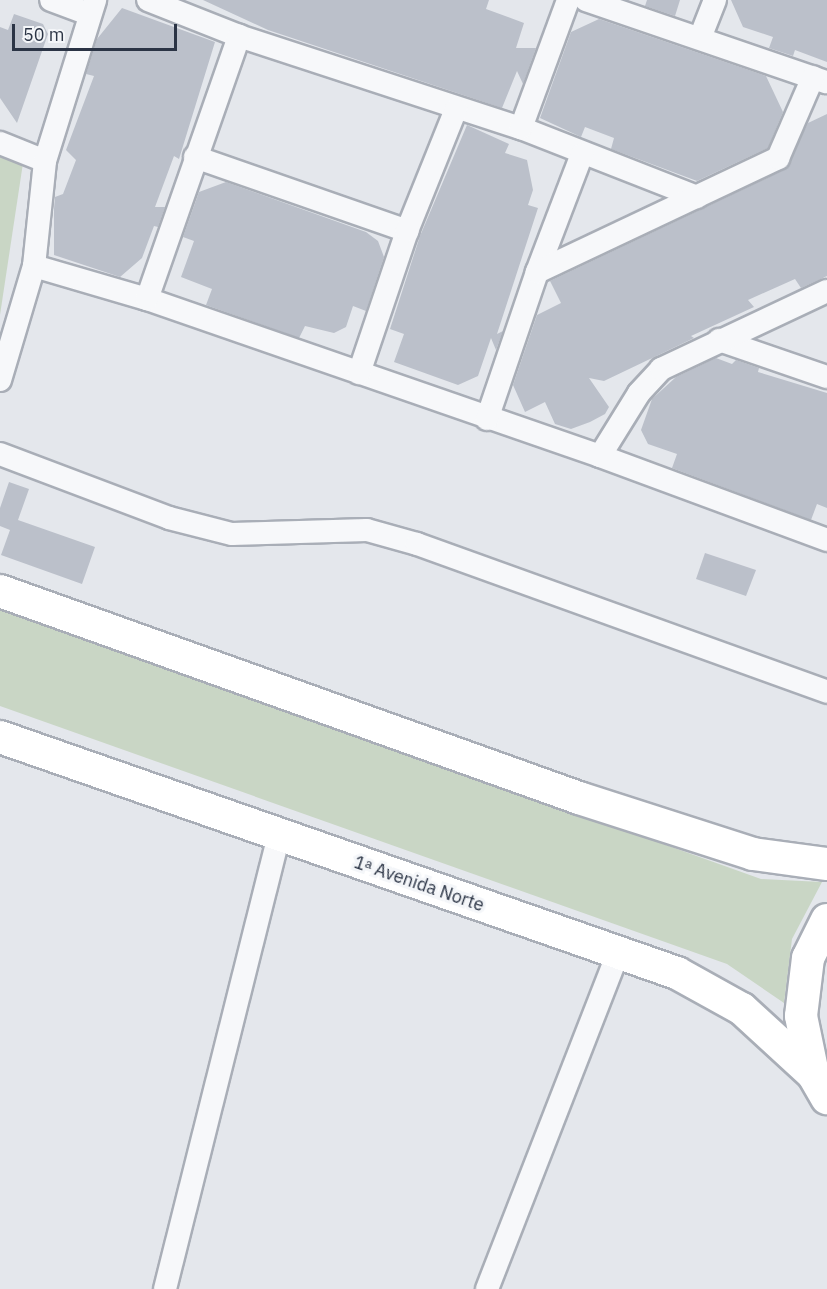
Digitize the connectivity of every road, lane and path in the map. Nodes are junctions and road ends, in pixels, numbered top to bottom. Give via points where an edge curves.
1 (51, 0) edge
2 (148, 0) edge
3 (567, 0) edge
4 (586, 0) edge
5 (715, 0) edge
6 (92, 7) edge
7 (239, 36) junction
8 (700, 38) junction
9 (820, 80) edge
10 (456, 109) junction
11 (521, 128) junction
12 (0, 143) edge
13 (582, 154) junction
14 (195, 157) junction
15 (45, 161) junction
16 (697, 197) junction
17 (407, 231) junction
18 (34, 266) junction
19 (537, 272) junction
20 (827, 291) edge
21 (147, 300) junction
22 (719, 340) junction
23 (4, 353) edge
24 (359, 373) junction
25 (827, 377) edge
26 (0, 380) edge
27 (487, 419) junction
28 (0, 454) edge
29 (600, 456) junction
30 (827, 540) edge
31 (0, 591) edge
32 (827, 692) edge
33 (2, 745) edge
34 (279, 835) junction
35 (827, 864) edge
36 (827, 920) edge
37 (618, 953) junction
38 (820, 1086) edge
39 (165, 1289) edge
40 (487, 1289) edge

1 - 6 street
2 - 7 street
3 - 11 street
4 - 8 street
5 - 8 street
6 - 15 street
7 - 10 street
7 - 14 street
8 - 9 street
9 - 16 street via 778,158
10 - 11 street
10 - 17 street
11 - 13 street
12 - 15 street
13 - 16 street
13 - 19 street
14 - 17 street
14 - 21 street
15 - 18 street
16 - 19 street
17 - 24 street
18 - 21 street
18 - 23 street
19 - 27 street
20 - 22 street
21 - 24 street
22 - 25 street
22 - 29 street via 649,379
23 - 26 street
24 - 27 street
27 - 29 street
28 - 32 street via 170,518 232,534 367,530 417,544
29 - 30 street
31 - 35 main road via 579,798 753,854
33 - 34 main road, 1ᵃ Avenida Norte
34 - 37 main road, 1ᵃ Avenida Norte
34 - 39 street
36 - 38 main road via 808,958 801,1016
37 - 38 main road, 1ᵃ Avenida Norte via 677,973 742,1009
37 - 40 street

